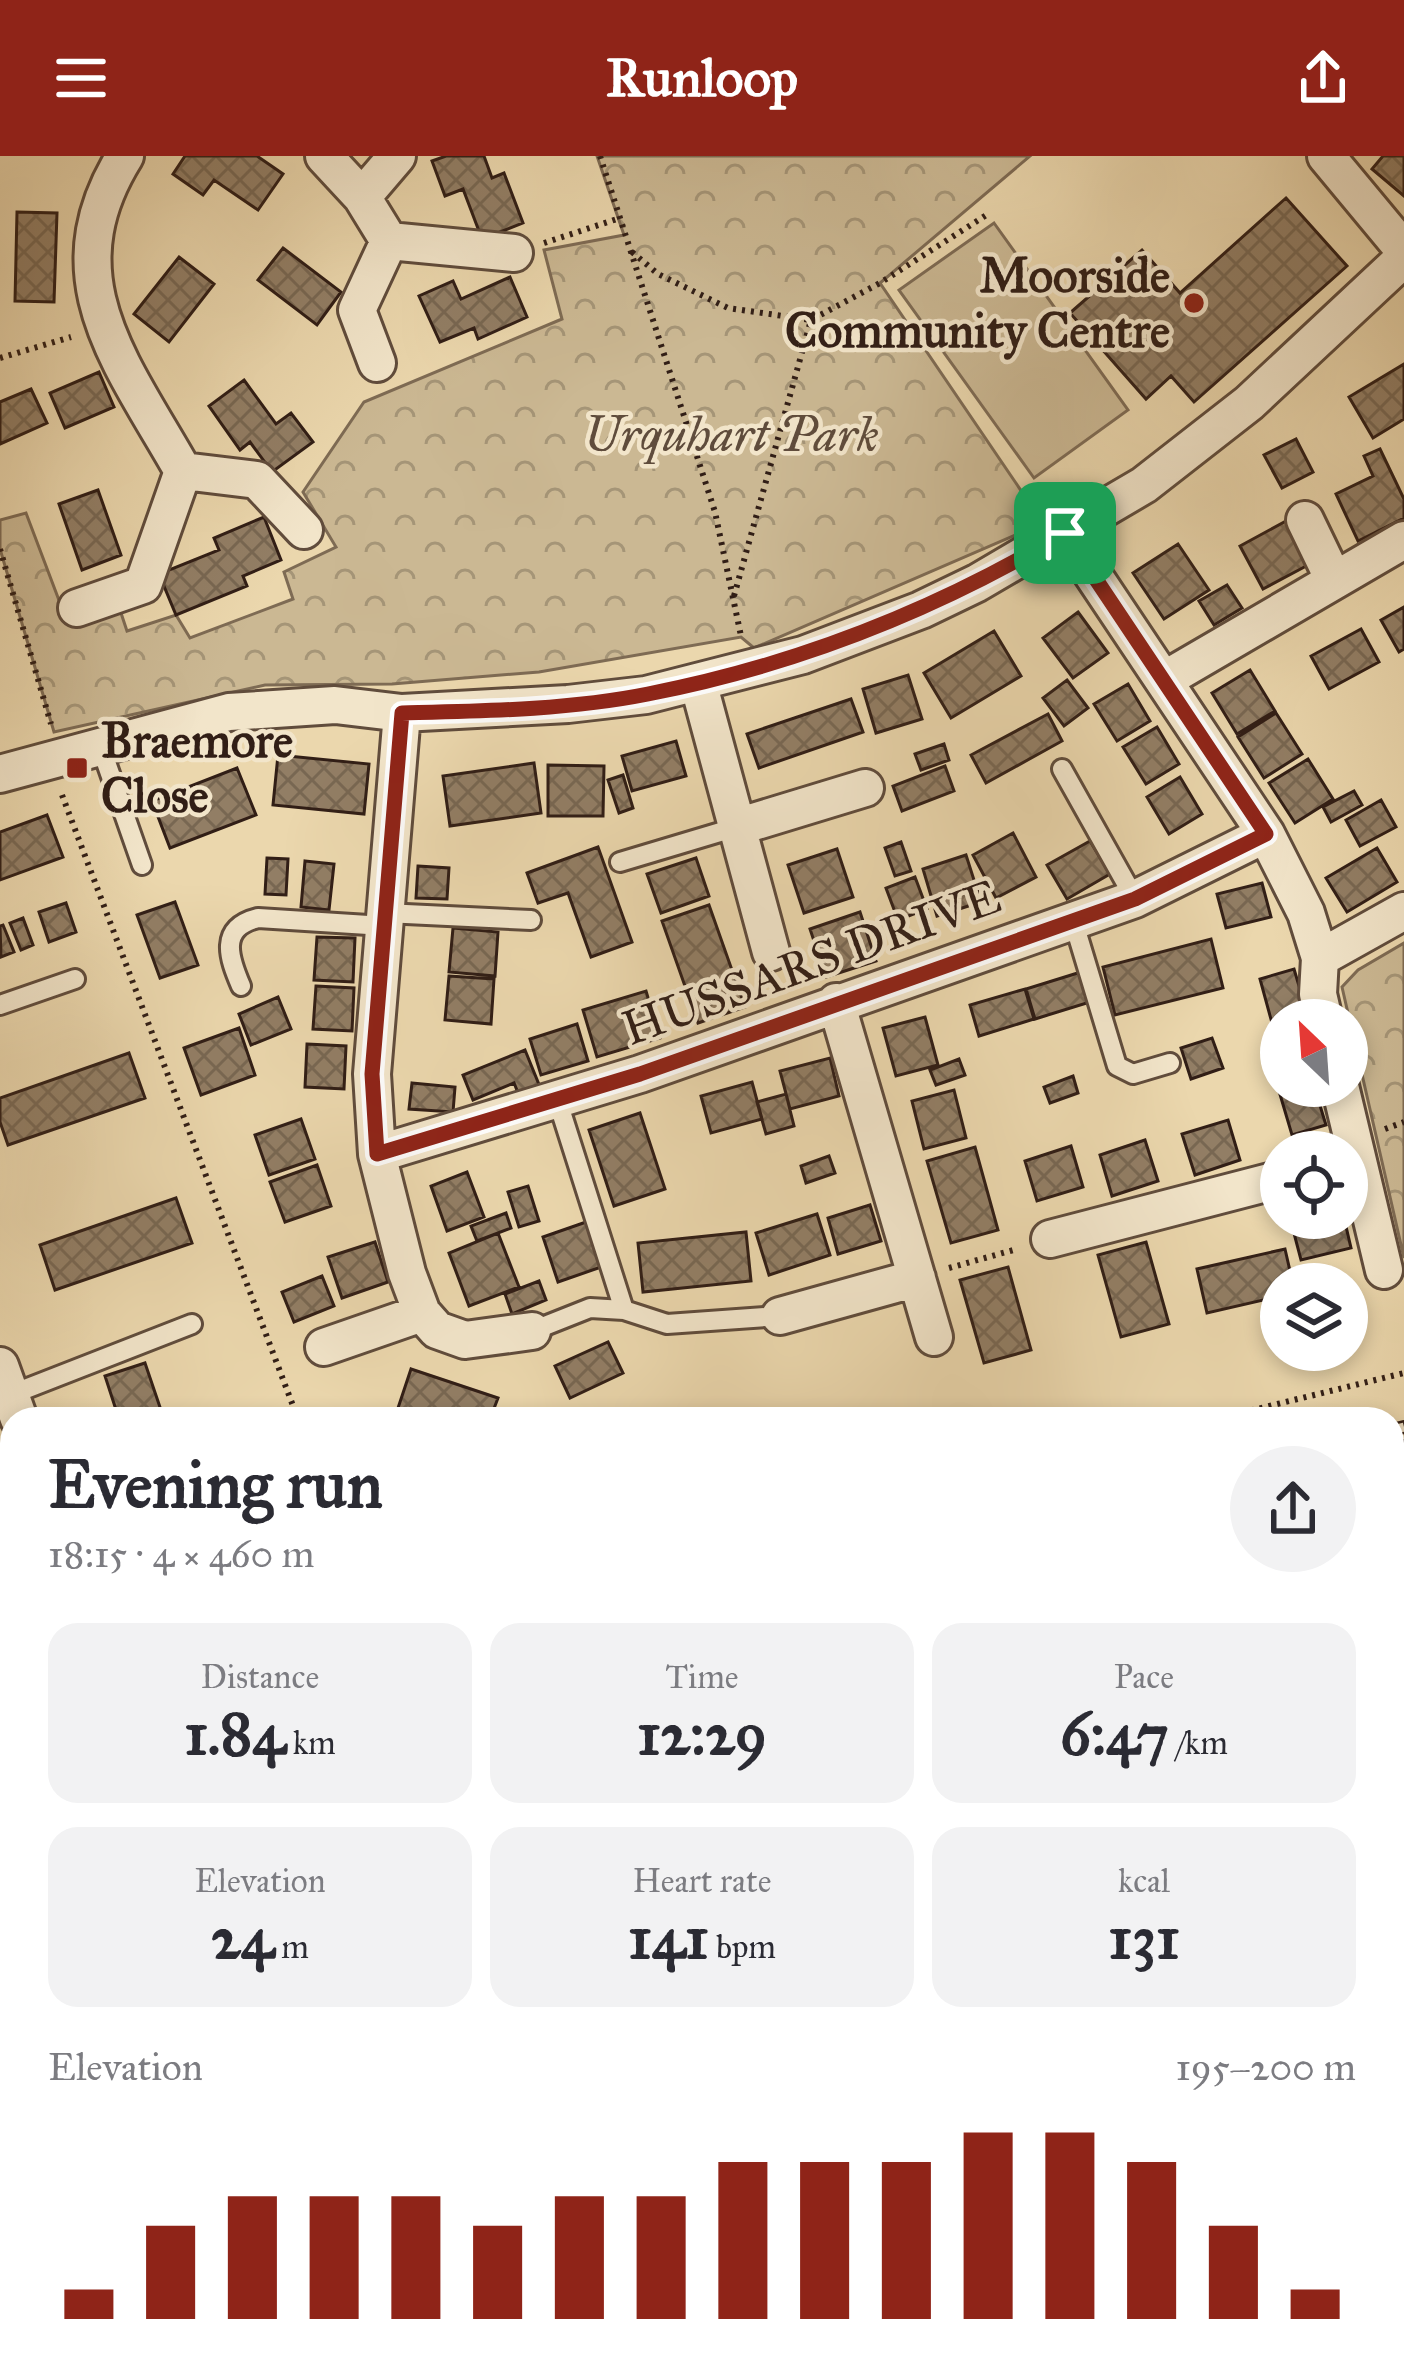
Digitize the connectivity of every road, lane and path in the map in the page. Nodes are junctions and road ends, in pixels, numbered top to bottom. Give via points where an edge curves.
1 (124, 156) edge
2 (324, 156) edge
3 (397, 156) edge
4 (600, 156) edge
5 (1328, 157) edge
6 (362, 197) junction
7 (988, 214) dead end
8 (620, 218) junction
9 (389, 241) junction
10 (629, 250) junction
11 (514, 253) joint
12 (1404, 254) edge
13 (811, 320) junction
14 (103, 327) junction
15 (0, 358) edge
16 (377, 363) dead end
17 (183, 471) junction
18 (1305, 520) dead end
19 (304, 530) dead end
20 (1065, 533) junction
21 (1404, 540) edge
22 (0, 549) edge
23 (1333, 578) junction
24 (733, 599) junction
25 (77, 608) dead end
26 (741, 637) dead end
27 (1164, 680) junction
28 (698, 682) junction
29 (402, 713) junction
30 (100, 745) junction
31 (61, 755) junction
32 (1062, 769) dead end
33 (0, 774) edge
34 (866, 788) dead end
35 (737, 826) junction
36 (1266, 834) junction
37 (620, 862) dead end
38 (142, 866) dead end
39 (1135, 899) junction
40 (1404, 911) edge
41 (384, 920) junction
42 (531, 920) dead end
43 (1072, 920) junction
44 (771, 952) dead end
45 (1321, 958) junction
46 (75, 979) dead end
47 (241, 986) dead end
48 (1319, 999) edge
49 (836, 1002) junction
50 (0, 1004) edge
51 (1170, 1063) dead end
52 (557, 1099) junction
53 (377, 1154) junction
54 (1260, 1184) edge
55 (1368, 1215) edge
56 (1050, 1239) joint
57 (1384, 1270) dead end
58 (916, 1278) junction
59 (624, 1310) junction
60 (422, 1313) junction
61 (780, 1316) joint
62 (192, 1324) dead end
63 (532, 1331) joint
64 (934, 1337) dead end
65 (324, 1347) dead end
66 (1404, 1373) edge
67 (7, 1395) edge
68 (293, 1407) edge
69 (1265, 1407) edge

1 - 14 street via 94,218 91,272
2 - 6 street
3 - 6 street
4 - 8 path
5 - 12 street
6 - 9 street
7 - 13 path
8 - 10 path
8 - 11 path
9 - 11 street
9 - 16 street via 358,310
10 - 13 path via 658,274 728,308
10 - 24 path via 715,512
12 - 20 street via 1190,452
13 - 24 path
14 - 15 path
14 - 17 street
17 - 19 street via 257,480
17 - 25 street via 143,584
18 - 23 street
20 - 27 street
20 - 28 street via 921,610 803,655
21 - 23 street
22 - 31 path
23 - 27 street
24 - 26 path
27 - 36 street
28 - 29 street via 568,704
28 - 35 street
29 - 30 street via 335,705 229,712
29 - 41 street
30 - 31 street
30 - 38 lane
31 - 33 street
31 - 68 path via 62,795
32 - 39 lane
34 - 35 street
35 - 37 lane
35 - 44 street
36 - 39 street, HUSSARS DRIVE
36 - 45 street
39 - 43 street, HUSSARS DRIVE
40 - 45 street
41 - 42 lane
41 - 47 lane via 245,921 228,943
41 - 53 street via 372,1074
43 - 49 street, HUSSARS DRIVE
43 - 51 lane via 1117,1066 1133,1074
45 - 48 street
46 - 50 lane
49 - 52 street, HUSSARS DRIVE
49 - 58 street
52 - 53 street, HUSSARS DRIVE
52 - 59 lane
53 - 60 street
54 - 56 street
55 - 57 street
56 - 58 path
58 - 61 street
58 - 64 street
59 - 61 lane via 667,1324
59 - 63 lane via 590,1308
60 - 63 street via 437,1330 465,1340
60 - 65 street
62 - 67 lane
66 - 69 path

